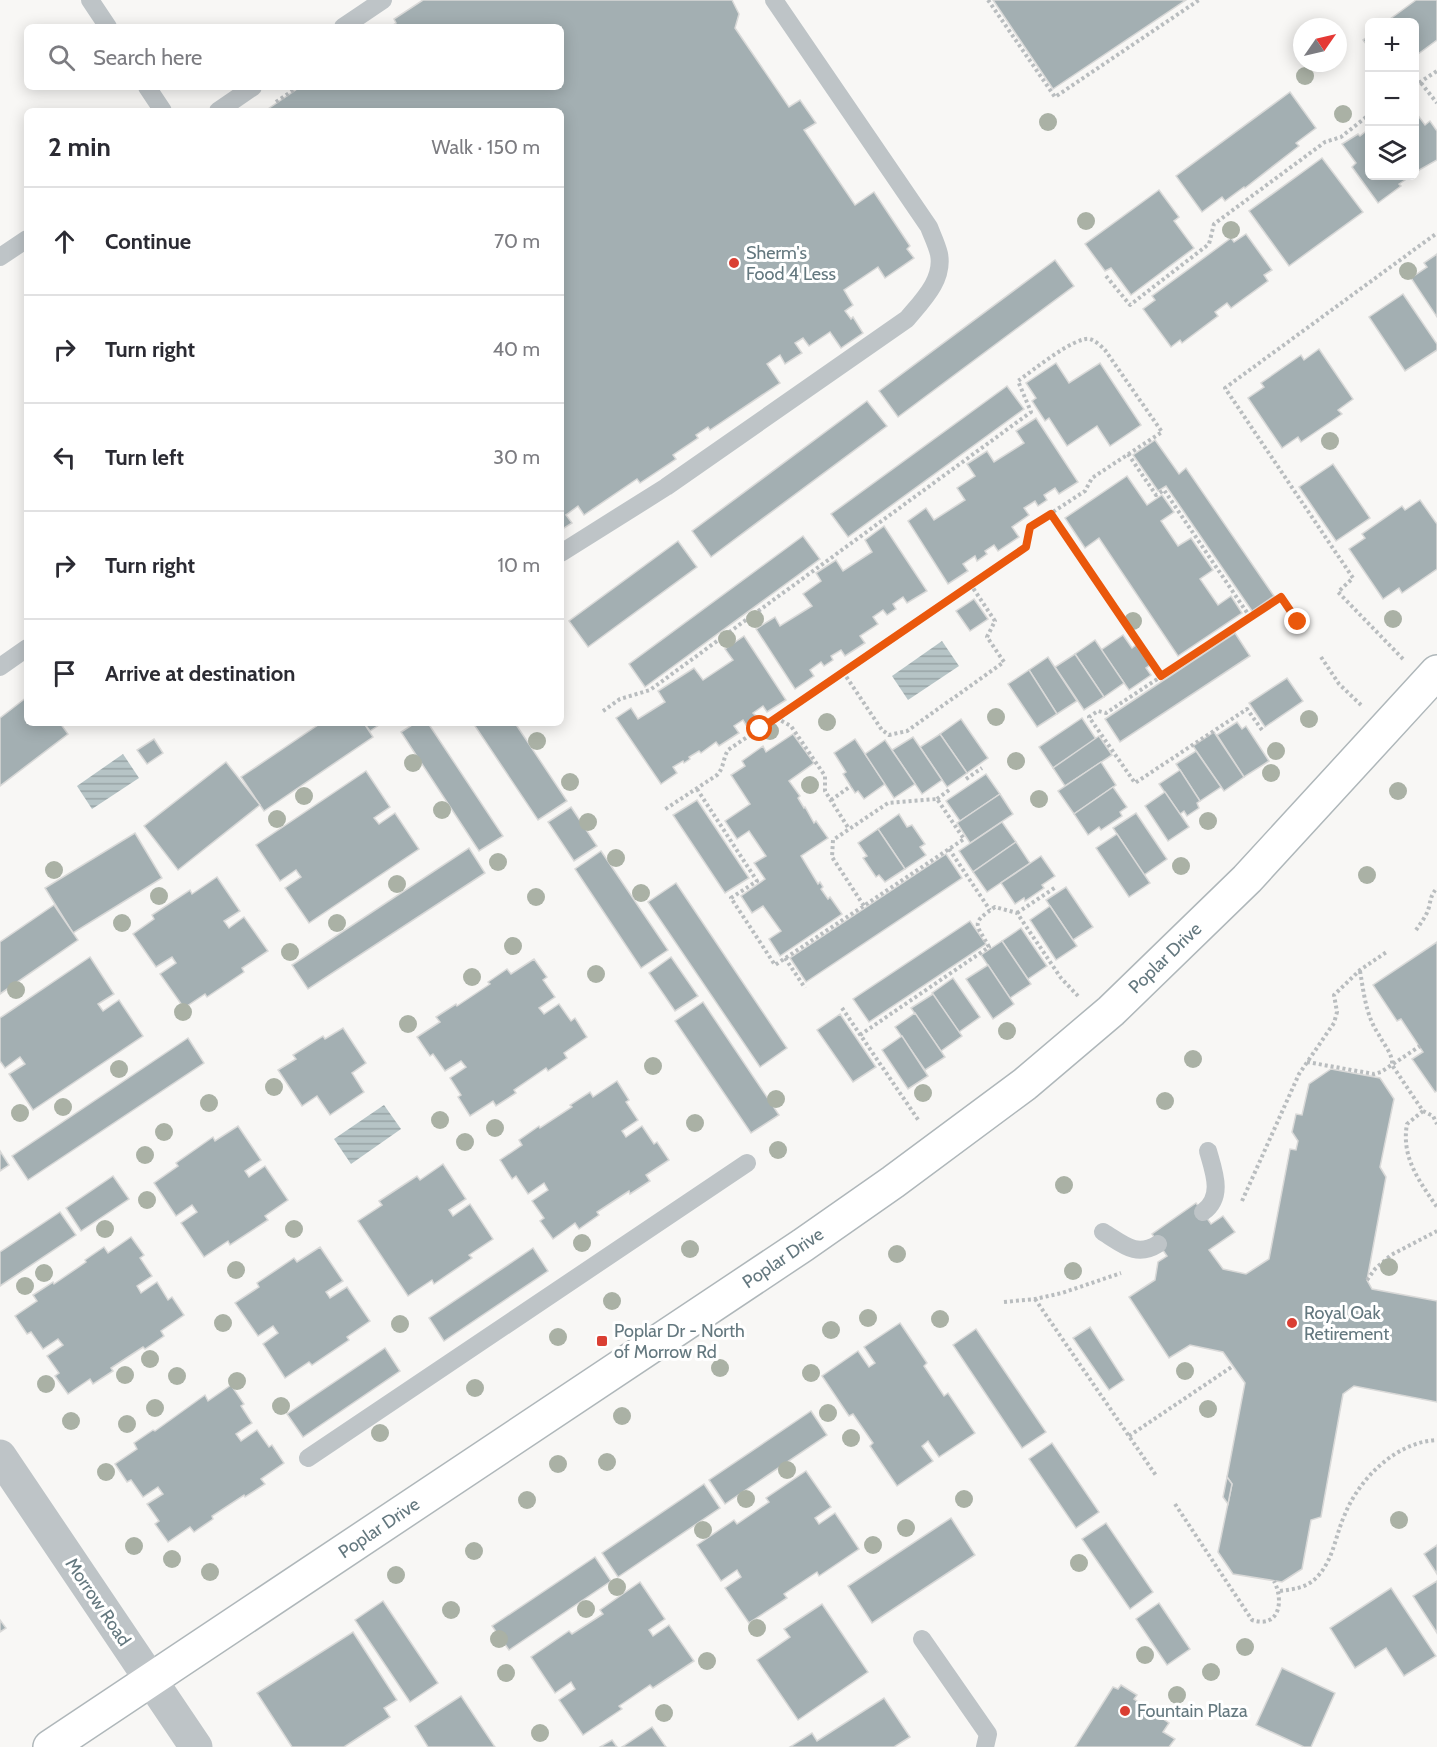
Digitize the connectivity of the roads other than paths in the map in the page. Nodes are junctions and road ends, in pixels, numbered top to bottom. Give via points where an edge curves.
1 (90, 0) edge
2 (383, 0) edge
3 (774, 0) edge
4 (106, 24) edge
5 (347, 24) edge
6 (149, 90) edge
7 (250, 90) edge
8 (161, 108) edge
9 (222, 108) edge
10 (24, 241) edge
11 (0, 257) edge
12 (564, 551) edge
13 (24, 650) edge
14 (0, 667) edge
15 (1437, 672) edge
16 (1208, 1151) dead end
17 (747, 1163) dead end
18 (1203, 1212) dead end
19 (1103, 1232) dead end
20 (1158, 1244) dead end
21 (0, 1456) edge
22 (308, 1458) dead end
23 (922, 1639) dead end
24 (151, 1681) junction
25 (50, 1747) edge
26 (196, 1747) edge
27 (985, 1747) edge

1 - 4 lane
2 - 5 lane
3 - 12 lane via 929,227 939,255 938,275 907,319 666,487
6 - 8 lane
7 - 9 lane
10 - 11 lane
13 - 14 lane
15 - 24 main road, Poplar Drive via 1247,879 1111,1011 1025,1083 803,1245
16 - 18 lane via 1216,1179 1215,1199
17 - 22 lane
19 - 20 lane via 1133,1250 1147,1251
21 - 24 street, Morrow Road
23 - 27 lane via 988,1734
24 - 25 main road, Poplar Drive
24 - 26 street, Morrow Road

